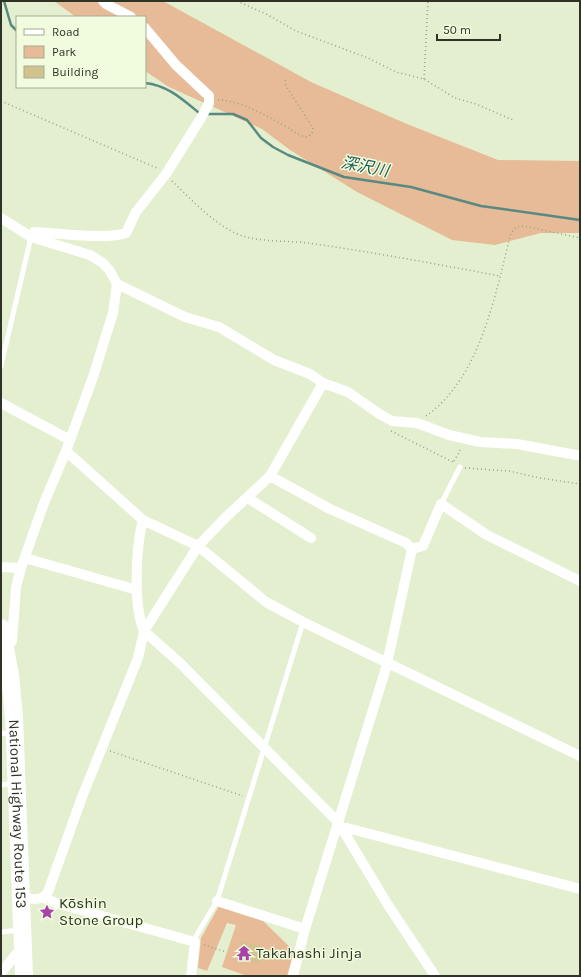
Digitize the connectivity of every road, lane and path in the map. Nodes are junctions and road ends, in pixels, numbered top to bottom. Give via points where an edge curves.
1 (103, 1) edge
2 (237, 1) edge
3 (428, 1) edge
4 (130, 16) edge
5 (146, 29) edge
6 (285, 78) dead end
7 (424, 79) junction
8 (1, 101) edge
9 (208, 105) junction
10 (513, 120) dead end
11 (166, 174) junction
12 (1, 218) edge
13 (32, 237) junction
14 (580, 238) edge
15 (500, 276) junction
16 (117, 284) junction
17 (1, 366) edge
18 (323, 383) junction
19 (1, 403) edge
20 (417, 423) junction
21 (388, 428) dead end
22 (70, 440) junction
23 (66, 451) junction
24 (580, 454) edge
25 (460, 467) junction
26 (270, 476) junction
27 (580, 484) edge
28 (248, 498) junction
29 (441, 504) junction
30 (143, 520) junction
31 (311, 538) dead end
32 (198, 546) junction
33 (412, 549) junction
34 (25, 558) junction
35 (1, 567) edge
36 (21, 568) junction
37 (580, 581) edge
38 (137, 590) junction
39 (303, 622) junction
40 (1, 628) edge
41 (144, 631) junction
42 (6, 649) junction
43 (386, 661) junction
44 (8, 734) edge
45 (265, 747) junction
46 (102, 749) junction
47 (580, 756) edge
48 (9, 784) edge
49 (248, 798) junction
50 (340, 826) junction
51 (580, 889) edge
52 (21, 897) junction
53 (44, 898) junction
54 (217, 901) junction
55 (305, 929) junction
56 (22, 930) junction
57 (1, 932) edge
58 (195, 942) junction
59 (22, 951) junction
60 (226, 952) dead end
61 (1, 973) edge
62 (24, 976) edge
63 (191, 976) edge
64 (293, 976) edge
65 (434, 976) edge

1 - 4 street
2 - 7 path via 296,31 368,58 396,72
3 - 7 path
5 - 9 street via 176,65 209,96
6 - 9 path via 288,91 313,128 312,134 307,137 302,137 236,102 219,99
7 - 10 path via 455,98
8 - 11 path
9 - 11 street
11 - 13 street via 136,212 126,233 112,235 34,232
11 - 15 path via 197,205 234,232 250,237 375,253
12 - 13 street
13 - 16 street via 90,255 103,263
13 - 17 lane
14 - 15 path via 524,226 516,227 511,233
15 - 20 path via 487,324 467,368 437,408
16 - 18 street via 185,317 219,327 274,360 310,374
16 - 22 street via 113,312
18 - 20 street via 348,392 392,421
18 - 26 street
19 - 22 street
20 - 24 street via 449,435 480,442 517,444 576,456
21 - 25 path via 454,461
22 - 23 street
23 - 30 street
23 - 34 street
25 - 27 path via 508,471
25 - 29 lane
26 - 28 street
26 - 33 street via 330,509 406,543
28 - 31 street
28 - 32 street
29 - 33 street via 423,546
29 - 37 street via 487,535
30 - 32 street
30 - 38 street
32 - 39 street via 266,602
32 - 41 street
33 - 43 street
34 - 36 street
34 - 38 street
35 - 36 street
36 - 42 street via 16,588 12,641
38 - 41 street
39 - 43 street
39 - 45 lane
40 - 42 highway, National Highway Route 153
41 - 45 street via 180,662
41 - 46 street via 138,658
42 - 44 highway, National Highway Route 153
43 - 47 street
43 - 50 street
44 - 48 highway, National Highway Route 153
45 - 49 lane
45 - 50 street
46 - 49 path
46 - 53 street
48 - 52 highway, National Highway Route 153
49 - 54 lane
50 - 51 street
50 - 55 street
50 - 65 street
52 - 53 street
52 - 56 highway, National Highway Route 153
53 - 58 street
54 - 55 street
54 - 58 lane
55 - 64 street
56 - 57 lane
56 - 59 highway, National Highway Route 153
58 - 60 path
58 - 63 street
59 - 61 street via 17,953
59 - 62 highway, National Highway Route 153

